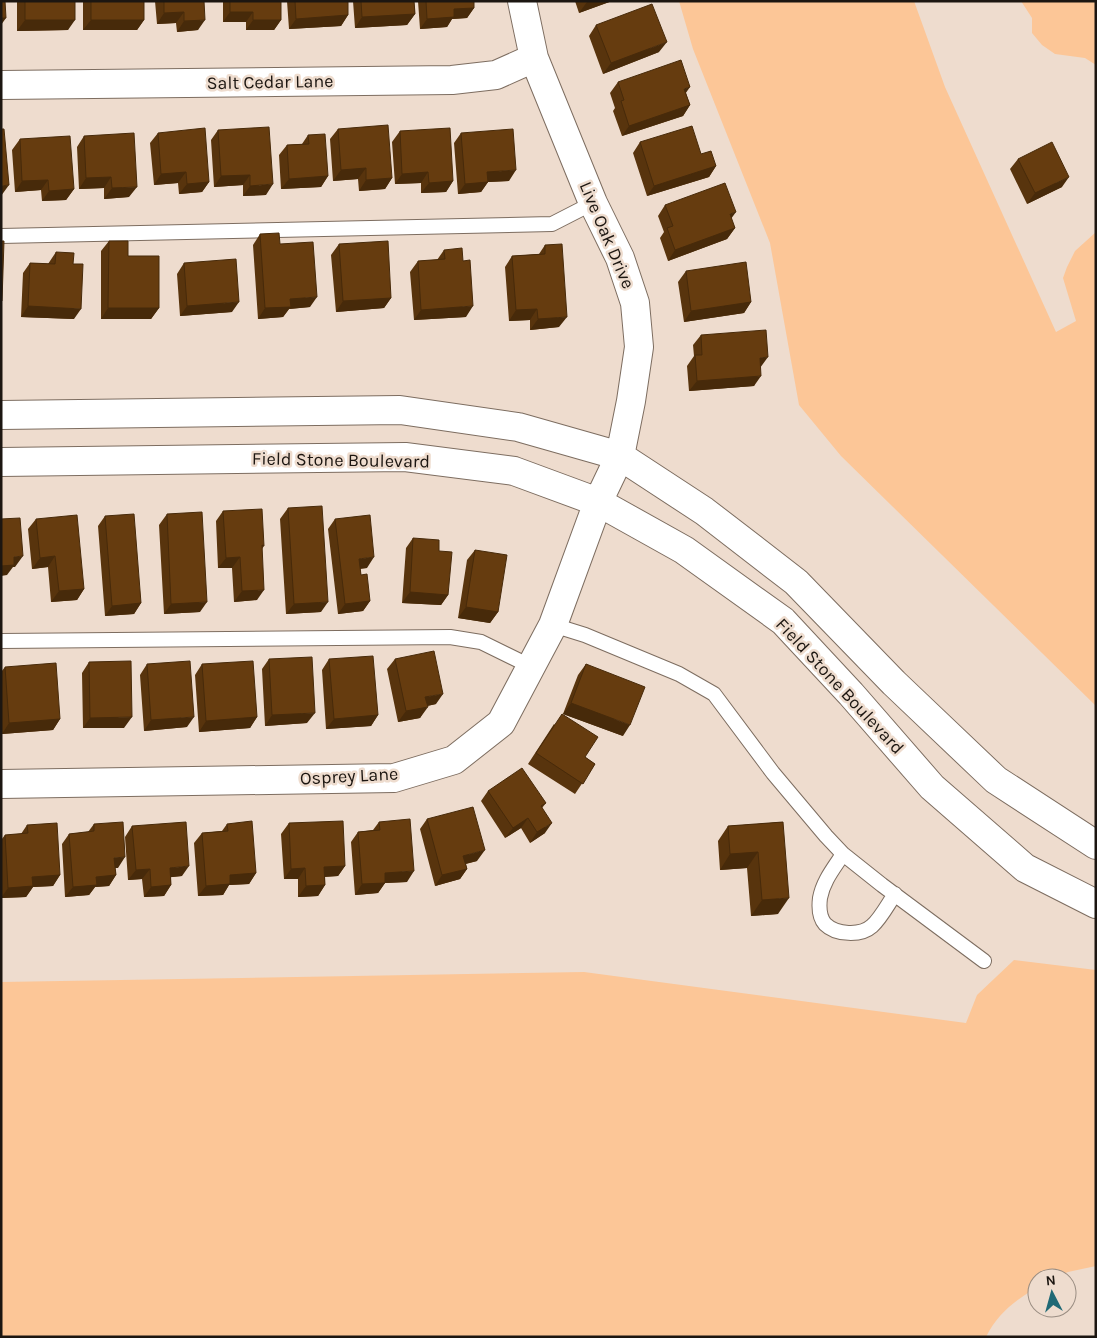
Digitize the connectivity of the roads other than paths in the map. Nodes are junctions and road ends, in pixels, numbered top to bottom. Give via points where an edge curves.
1 (522, 1) edge
2 (534, 58) junction
3 (1, 84) edge
4 (594, 203) junction
5 (1, 236) edge
6 (1, 415) edge
7 (620, 456) junction
8 (1, 462) edge
9 (598, 502) junction
10 (553, 625) junction
11 (1, 641) edge
12 (532, 667) junction
13 (1, 784) edge
14 (1096, 845) edge
15 (843, 854) junction
16 (894, 894) junction
17 (1096, 904) edge
18 (984, 961) dead end

1 - 2 street, Live Oak Drive
2 - 3 street, Salt Cedar Lane via 496,75 452,80
2 - 4 street, Live Oak Drive
4 - 5 lane via 552,224
4 - 7 street, Live Oak Drive via 620,258 636,312 639,346
6 - 7 street via 400,410 518,426
7 - 9 street, Live Oak Drive
7 - 14 street via 704,511 796,582 894,683 996,780
8 - 9 street, Field Stone Boulevard via 405,457 514,471
9 - 10 street, Osprey Lane
9 - 17 street, Field Stone Boulevard via 684,550 783,621 932,787 1025,868
10 - 12 street, Osprey Lane
10 - 15 lane via 688,678 714,694 773,773
11 - 12 lane via 450,637 481,642
12 - 13 street, Osprey Lane via 501,723 454,760 394,778
15 - 16 lane
15 - 16 lane via 824,884 820,899 820,913 826,924 838,931 864,932 873,926
16 - 18 lane

